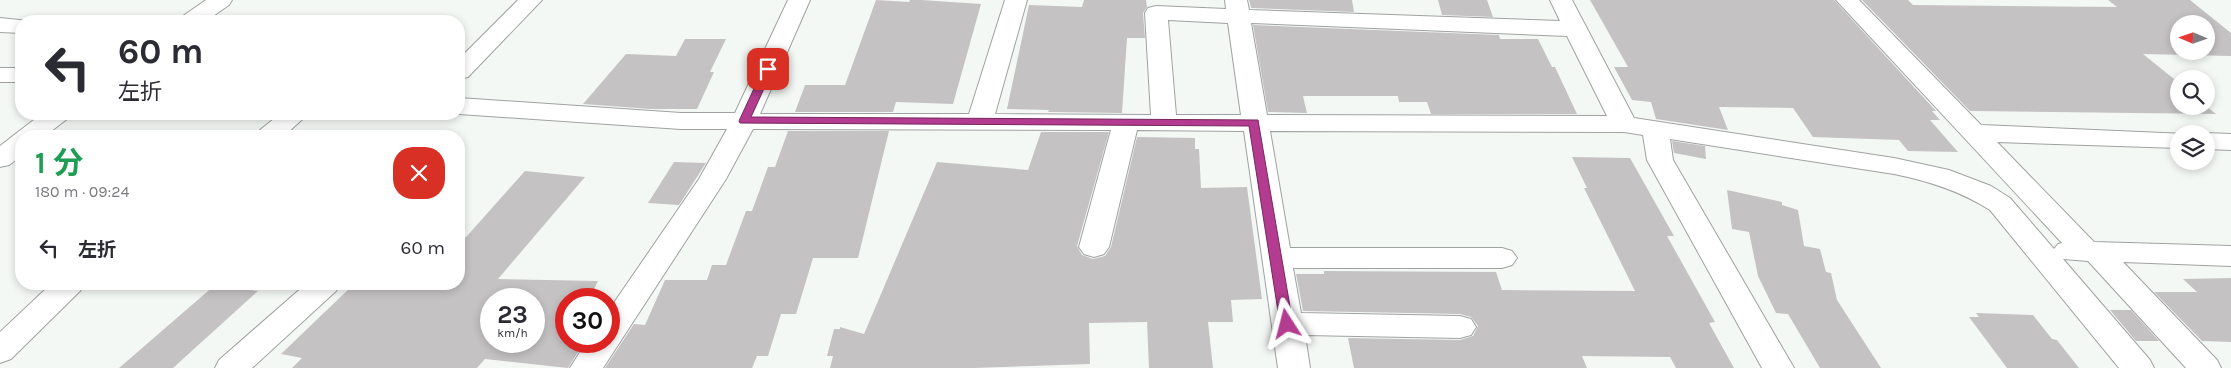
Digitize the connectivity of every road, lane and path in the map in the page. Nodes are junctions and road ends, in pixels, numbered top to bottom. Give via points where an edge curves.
1 (221, 0) edge
2 (532, 0) edge
3 (799, 0) edge
4 (1016, 0) edge
5 (1561, 0) edge
6 (1847, 0) edge
7 (1238, 8) edge
8 (200, 15) edge
9 (0, 25) edge
10 (15, 26) edge
11 (1576, 29) junction
12 (465, 66) edge
13 (0, 75) edge
14 (15, 75) edge
15 (465, 106) edge
16 (50, 120) edge
17 (289, 120) edge
18 (744, 121) junction
19 (980, 121) junction
20 (1126, 122) junction
21 (1164, 122) junction
22 (1254, 122) junction
23 (1624, 124) junction
24 (1655, 128) junction
25 (37, 130) edge
26 (276, 130) edge
27 (1973, 133) junction
28 (2170, 140) edge
29 (2215, 141) edge
30 (2231, 142) edge
31 (15, 147) edge
32 (0, 159) edge
33 (1094, 247) dead end
34 (2039, 250) junction
35 (2090, 251) junction
36 (2231, 256) edge
37 (1276, 258) junction
38 (1502, 258) dead end
39 (64, 290) edge
40 (318, 290) edge
41 (620, 317) edge
42 (1287, 324) junction
43 (1460, 326) dead end
44 (0, 352) edge
45 (596, 353) edge
46 (231, 368) edge
47 (586, 368) edge
48 (1294, 368) edge
49 (1778, 368) edge
50 (2138, 368) edge
51 (2205, 368) edge

1 - 8 street
2 - 12 street
3 - 18 street
4 - 19 street
5 - 11 street
6 - 27 street
7 - 11 street
7 - 21 street via 1156,13
7 - 22 street
9 - 10 street
11 - 23 street
13 - 14 street
15 - 18 street via 681,121
16 - 25 street
17 - 26 street
18 - 19 street
18 - 41 street via 712,179
19 - 20 street
20 - 21 street
20 - 33 street
21 - 22 street
22 - 23 street
22 - 37 street
23 - 24 street
24 - 34 street via 1944,176 1986,194 2000,204
24 - 49 street via 1660,160
27 - 28 street
27 - 35 street
29 - 30 street
31 - 32 street
34 - 35 street
34 - 50 street
35 - 36 street
35 - 51 street
37 - 38 street
37 - 42 street
39 - 44 street
40 - 46 street
42 - 43 street
42 - 48 street
45 - 47 street

